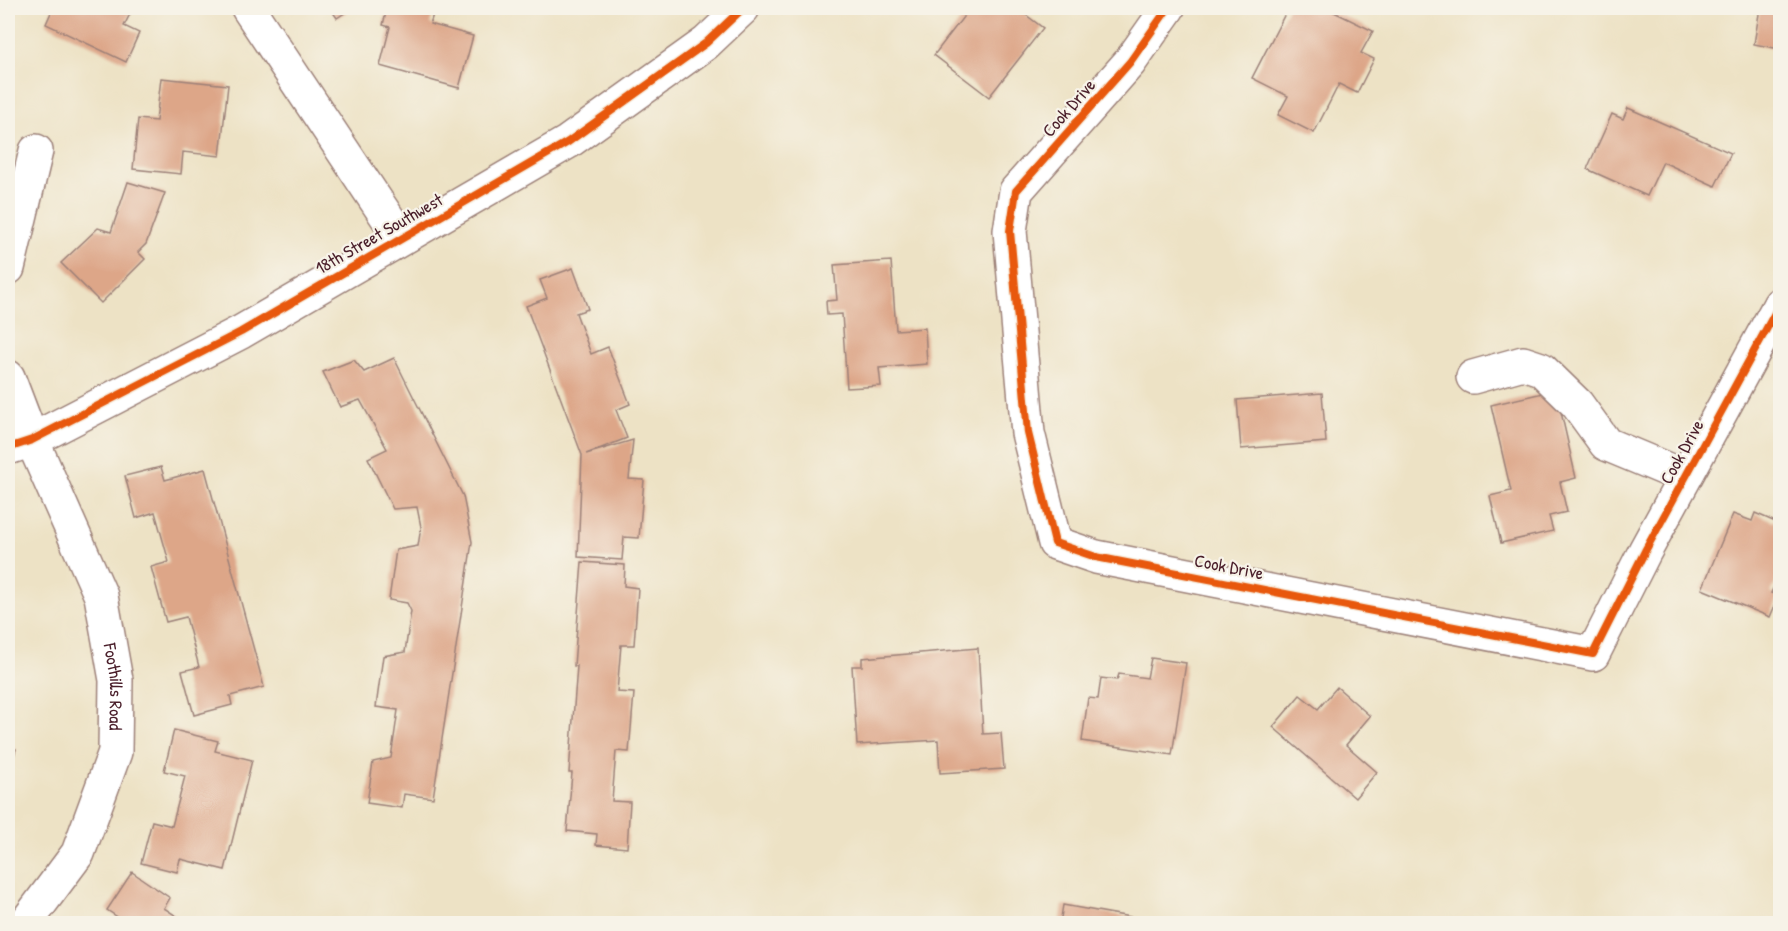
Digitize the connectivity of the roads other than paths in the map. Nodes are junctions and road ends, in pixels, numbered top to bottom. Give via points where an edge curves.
1 (248, 8) edge
2 (743, 8) edge
3 (1168, 8) edge
4 (36, 151) dead end
5 (401, 238) junction
6 (8, 268) edge
7 (1780, 304) edge
8 (8, 377) edge
9 (1473, 377) dead end
10 (20, 444) edge
11 (1685, 477) junction
12 (25, 924) edge

1 - 5 street
2 - 5 street, 18th Street Southwest via 706,43 568,142
3 - 11 street, Cook Drive via 1130,62 1016,190 1010,231 1028,433 1055,543 1095,557 1593,654
4 - 6 street
5 - 10 street, 18th Street Southwest via 241,332
7 - 11 street, Cook Drive
8 - 10 street, Foothills Road
9 - 11 street via 1523,363 1541,369 1577,404 1606,444
10 - 12 street, Foothills Road via 101,596 116,680 116,752 78,853

